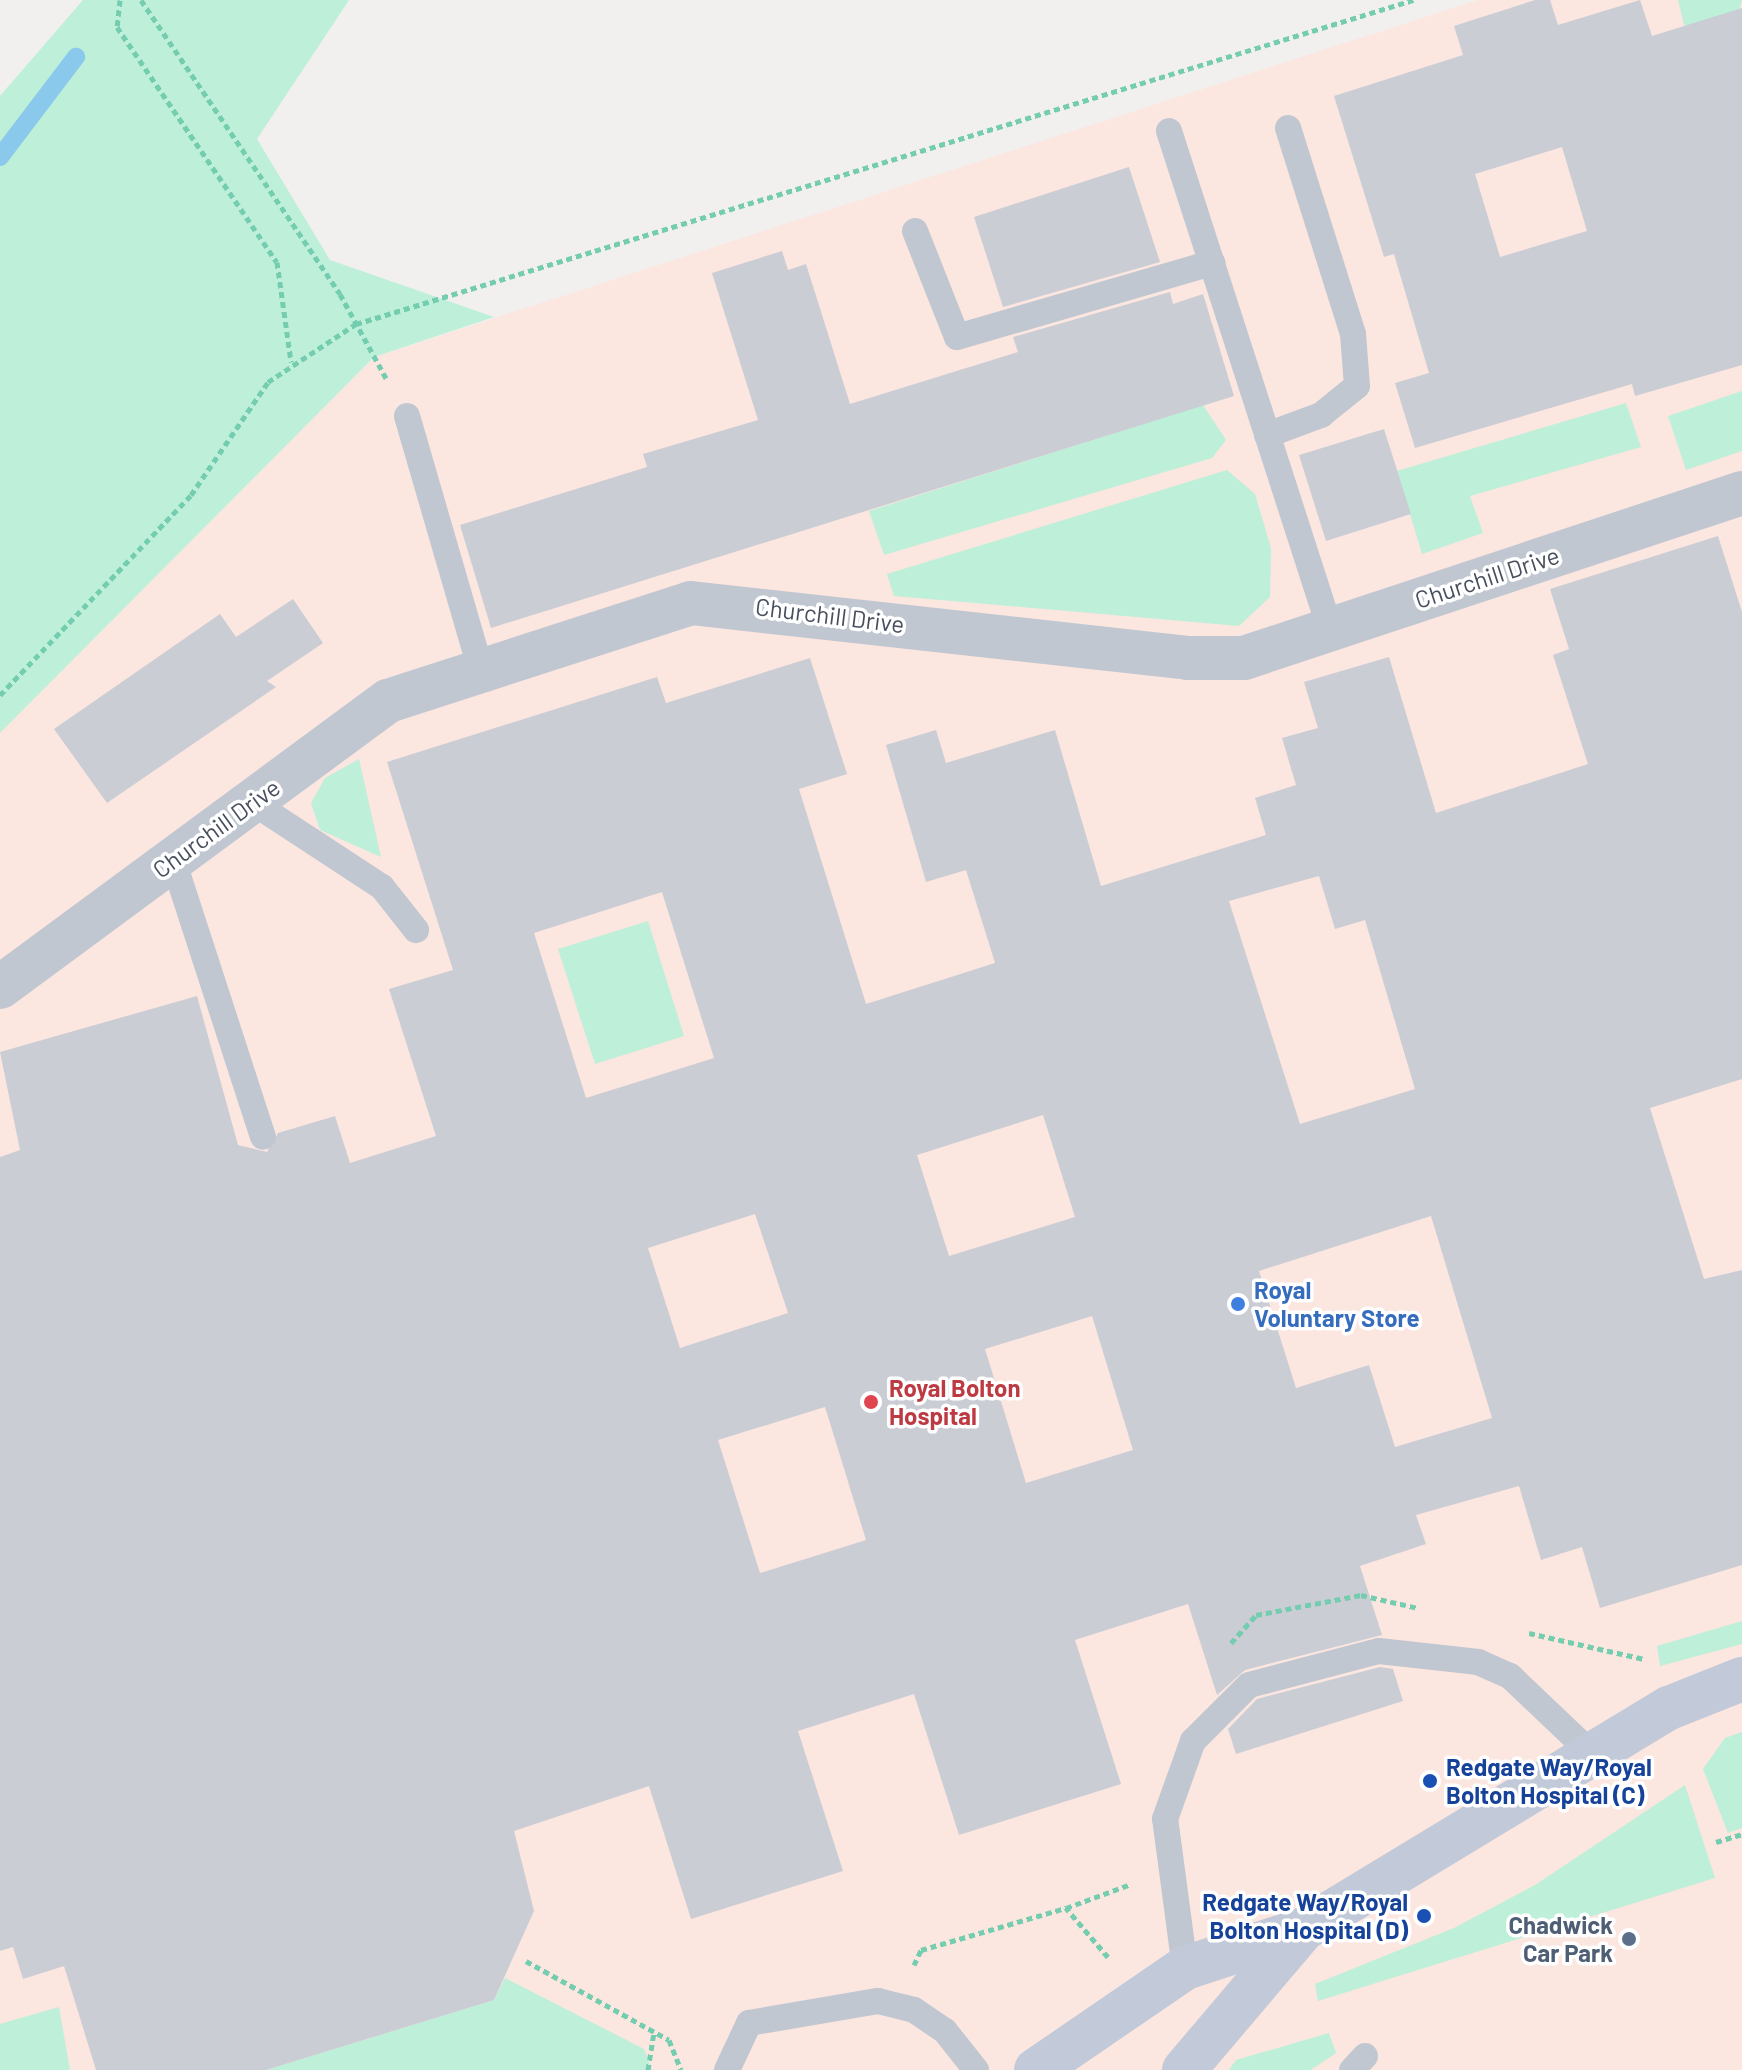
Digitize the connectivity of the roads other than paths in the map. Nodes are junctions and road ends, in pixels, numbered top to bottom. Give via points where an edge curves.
1 (1288, 128) dead end
2 (1169, 131) dead end
3 (915, 231) dead end
4 (1212, 263) junction
5 (407, 416) road end
6 (1267, 435) junction
7 (1742, 493) edge
8 (1330, 629) junction
9 (481, 671) junction
10 (252, 802) junction
11 (173, 860) junction
12 (416, 930) dead end
13 (0, 987) edge
14 (263, 1137) dead end
15 (1742, 1679) edge
16 (1595, 1757) junction
17 (1302, 1930) junction
18 (1185, 1968) junction
19 (727, 2070) edge
20 (976, 2070) edge
21 (1036, 2070) edge
22 (1184, 2070) edge

1 - 6 lane via 1353,334 1357,386 1321,415
2 - 4 lane
3 - 4 lane via 957,337
4 - 6 lane
5 - 9 lane
6 - 8 lane
7 - 8 street, Churchill Drive
8 - 9 street, Churchill Drive via 1244,658 1187,658 691,603
9 - 10 street, Churchill Drive via 388,701
10 - 11 street, Churchill Drive
10 - 12 lane via 382,887
11 - 13 street, Churchill Drive
11 - 14 lane
15 - 16 street via 1669,1708
16 - 17 street
16 - 18 lane via 1510,1676 1478,1662 1379,1651 1249,1685 1193,1741 1165,1819
17 - 18 street
17 - 22 street
18 - 21 street
19 - 20 lane via 749,2023 878,2001 945,2031

